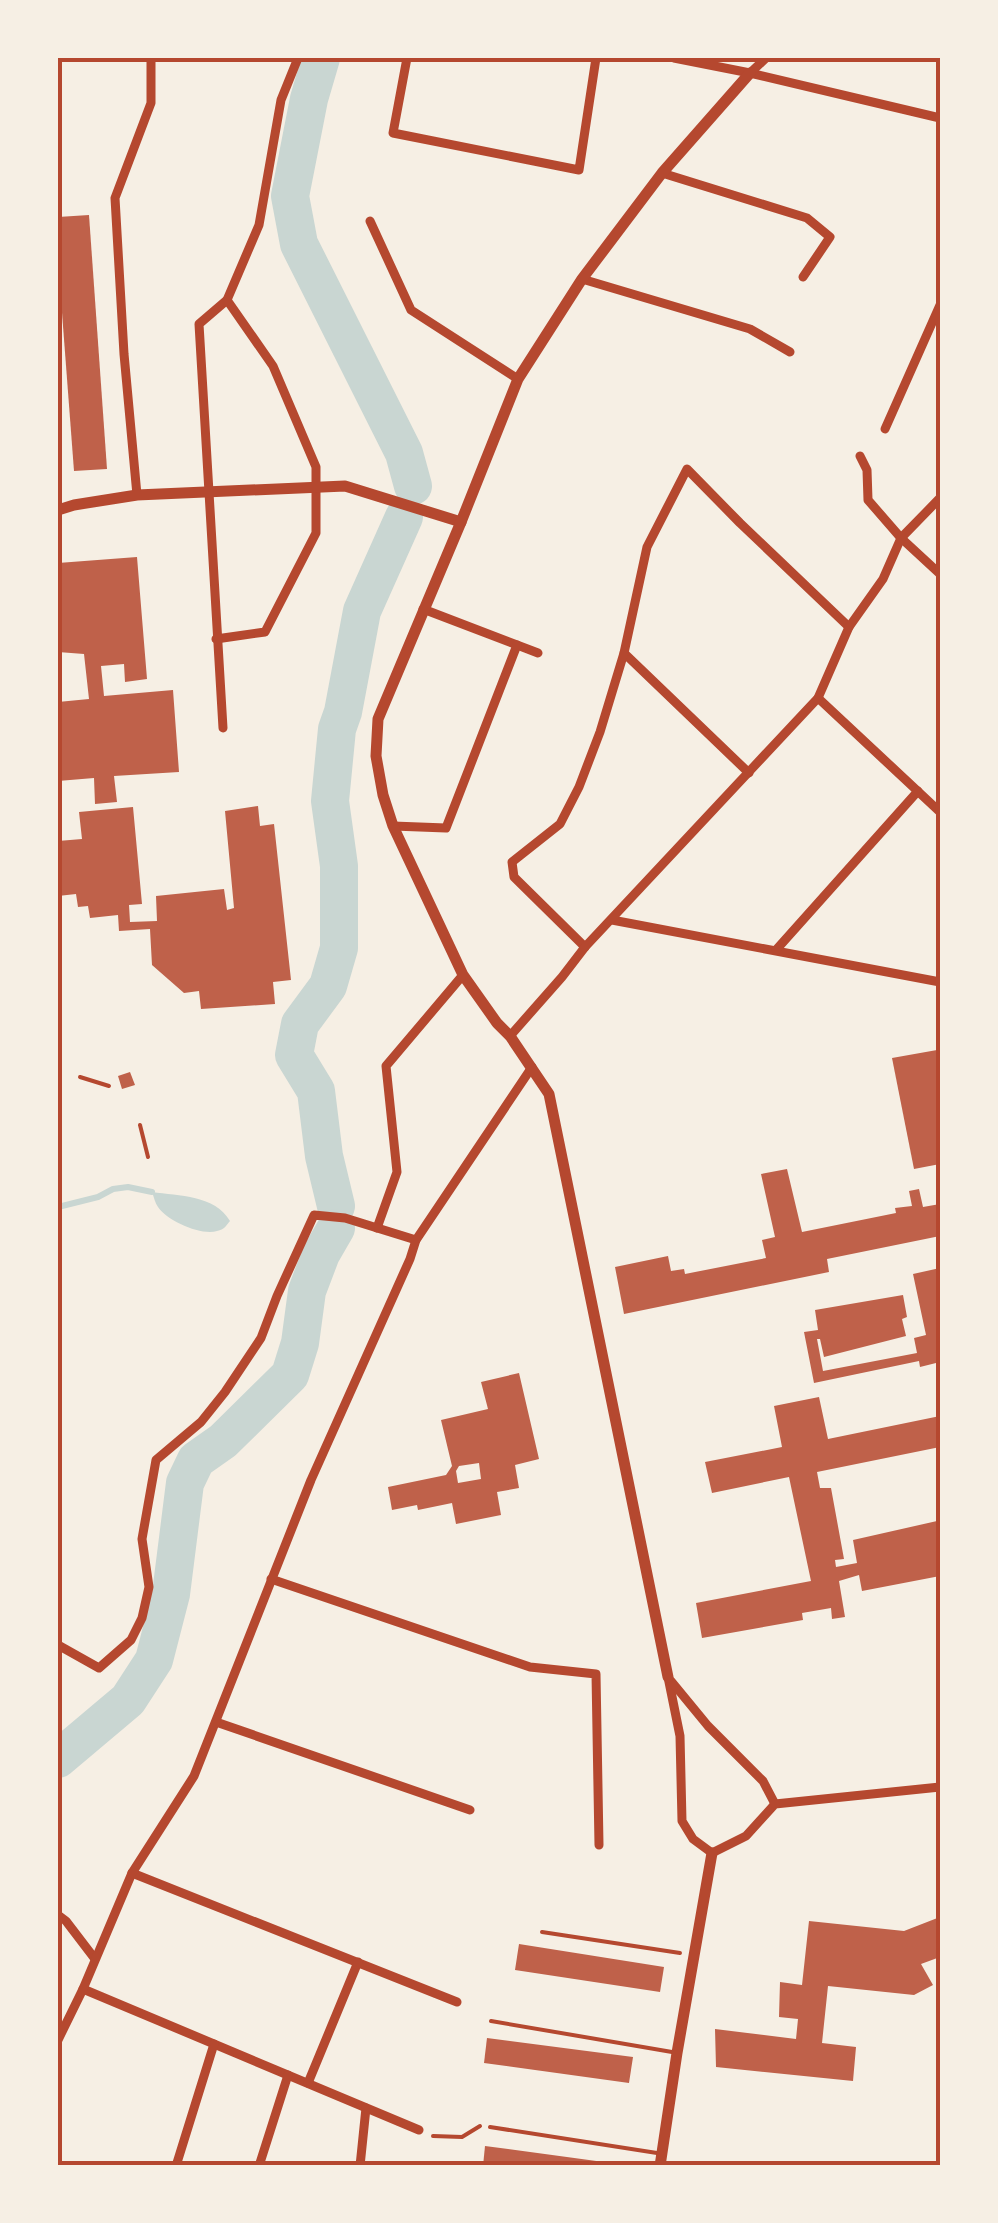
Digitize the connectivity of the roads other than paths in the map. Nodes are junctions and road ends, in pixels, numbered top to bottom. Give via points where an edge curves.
1 (151, 58) edge
2 (298, 58) edge
3 (407, 58) edge
4 (596, 58) edge
5 (674, 58) edge
6 (766, 58) edge
7 (750, 72) junction
8 (939, 114) edge
9 (662, 173) junction
10 (370, 221) dead end
11 (804, 278) dead end
12 (582, 279) junction
13 (227, 300) junction
14 (940, 305) edge
15 (790, 352) dead end
16 (518, 380) junction
17 (884, 428) dead end
18 (860, 456) dead end
19 (315, 486) junction
20 (210, 492) junction
21 (137, 496) junction
22 (940, 498) edge
23 (58, 510) edge
24 (462, 522) junction
25 (901, 538) junction
26 (940, 574) edge
27 (423, 609) junction
28 (849, 627) junction
29 (216, 639) junction
30 (517, 645) junction
31 (624, 652) junction
32 (538, 653) dead end
33 (818, 698) junction
34 (223, 728) dead end
35 (748, 773) junction
36 (918, 791) junction
37 (940, 812) edge
38 (393, 826) junction
39 (612, 920) junction
40 (585, 947) junction
41 (776, 950) junction
42 (463, 975) junction
43 (940, 982) edge
44 (510, 1036) junction
45 (532, 1068) junction
46 (377, 1228) junction
47 (416, 1240) junction
48 (271, 1579) junction
49 (58, 1646) edge
50 (668, 1677) junction
51 (216, 1722) junction
52 (940, 1787) edge
53 (775, 1804) junction
54 (470, 1810) dead end
55 (598, 1845) dead end
56 (712, 1853) junction
57 (132, 1872) junction
58 (58, 1915) edge
59 (96, 1960) junction
60 (358, 1962) junction
61 (83, 1989) junction
62 (457, 2002) dead end
63 (490, 2020) dead end
64 (58, 2040) edge
65 (214, 2044) junction
66 (677, 2053) junction
67 (288, 2075) junction
68 (308, 2084) junction
69 (366, 2108) junction
70 (490, 2127) road end
71 (419, 2130) road end
72 (661, 2160) edge
73 (176, 2166) edge
74 (259, 2166) edge
75 (360, 2166) edge

1 - 21 street via 150,103 114,198
2 - 13 street via 281,100 259,225
3 - 4 street via 393,133 579,170
5 - 7 street
6 - 7 street
7 - 8 street
7 - 9 street
9 - 11 street via 807,218 830,236
9 - 12 street
10 - 16 street via 411,310
12 - 15 street via 750,329
12 - 16 street
13 - 19 street via 273,366 316,467
13 - 20 street via 199,324
14 - 17 street
16 - 24 street
18 - 25 street via 868,500
19 - 20 street
19 - 24 street via 346,486
19 - 29 street via 316,533 264,632
20 - 21 street
20 - 29 street
21 - 23 street
22 - 25 street
24 - 27 street
25 - 26 street
25 - 28 street
27 - 30 street
27 - 38 street via 378,718 376,756
28 - 31 street via 688,469 647,547
28 - 33 street
29 - 34 street
30 - 32 street
30 - 38 street via 446,828
31 - 35 street
31 - 40 street via 600,732 560,824 512,862 514,878
33 - 35 street
33 - 36 street
35 - 39 street
36 - 37 street
36 - 41 street
38 - 42 street
39 - 40 street
39 - 41 street
40 - 44 street
41 - 43 street
42 - 44 street
42 - 46 street via 386,1066 398,1172
44 - 45 street
45 - 47 street
45 - 50 street via 549,1094
46 - 47 street
46 - 49 street via 314,1215 262,1338 200,1422 156,1460 142,1538 149,1587 131,1640 98,1668
47 - 48 street
48 - 51 street
48 - 55 street via 530,1667 596,1674
50 - 53 street via 763,1781
50 - 56 street via 680,1736 682,1821
51 - 54 street
51 - 57 street via 194,1776
52 - 53 street
53 - 56 street via 746,1836
56 - 66 street
57 - 59 street
57 - 60 street
58 - 59 street
59 - 61 street
60 - 62 street
60 - 68 street
61 - 64 street
61 - 65 street
63 - 66 lane
65 - 67 street
65 - 73 street
66 - 72 street
67 - 68 street
67 - 74 street
68 - 69 street
69 - 71 street
69 - 75 street
70 - 72 lane

